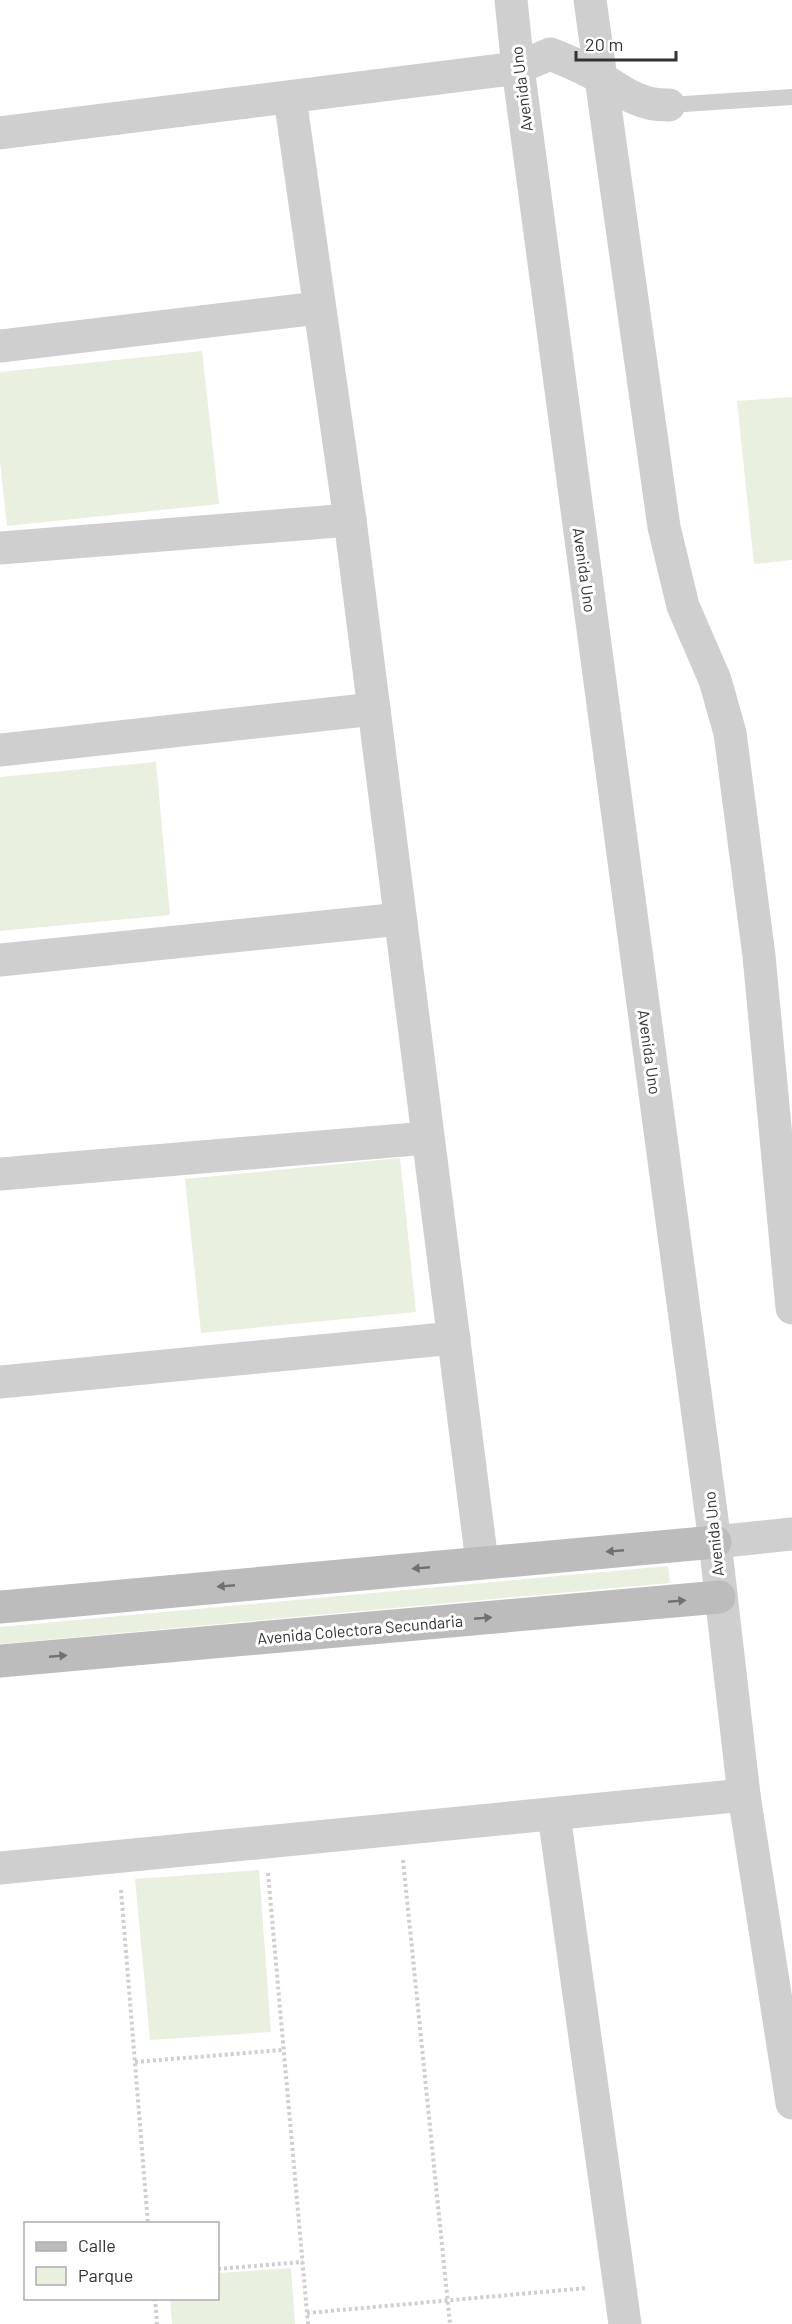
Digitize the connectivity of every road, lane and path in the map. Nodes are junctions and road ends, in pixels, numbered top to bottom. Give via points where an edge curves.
1 (512, 0) edge
2 (590, 0) edge
3 (518, 68) junction
4 (600, 78) junction
5 (792, 97) edge
6 (290, 98) junction
7 (669, 105) joint
8 (0, 133) edge
9 (318, 308) junction
10 (0, 346) edge
11 (350, 520) junction
12 (0, 548) edge
13 (374, 709) junction
14 (0, 750) edge
15 (400, 919) junction
16 (0, 960) edge
17 (427, 1138) junction
18 (0, 1174) edge
19 (792, 1308) edge
20 (454, 1338) junction
21 (0, 1382) edge
22 (792, 1534) edge
23 (715, 1542) junction
24 (482, 1562) junction
25 (719, 1597) junction
26 (0, 1606) edge
27 (0, 1661) edge
28 (744, 1796) junction
29 (554, 1815) junction
30 (400, 1829) junction
31 (266, 1842) junction
32 (118, 1857) junction
33 (0, 1868) edge
34 (284, 2050) junction
35 (135, 2062) junction
36 (792, 2103) edge
37 (148, 2222) edge
38 (303, 2262) junction
39 (219, 2269) edge
40 (620, 2286) junction
41 (155, 2300) edge
42 (447, 2300) junction
43 (307, 2313) junction
44 (157, 2324) edge
45 (308, 2324) edge
46 (450, 2324) edge
47 (625, 2324) edge

1 - 3 street, Avenida Uno
2 - 4 street
3 - 4 street via 550,54
3 - 6 street
3 - 23 street, Avenida Uno
4 - 7 street via 629,97 652,106
4 - 19 street via 664,527 683,606 715,680 730,733 759,956
5 - 7 lane
6 - 8 street
6 - 9 street
9 - 10 street
9 - 11 street
11 - 12 street
11 - 13 street
13 - 14 street
13 - 15 street
15 - 16 street
15 - 17 street
17 - 18 street
17 - 20 street
20 - 21 street
20 - 24 street
22 - 23 street
23 -> 24 street
23 - 25 street, Avenida Uno
24 -> 26 street
27 -> 25 street, Avenida Colectora Secundaria
25 - 28 street, Avenida Uno
28 - 29 street
28 - 36 street, Avenida Uno
29 - 30 street
29 - 40 street
30 - 31 street
30 - 42 path
31 - 32 street
31 - 34 path
32 - 33 street
32 - 35 path
34 - 35 path
34 - 38 path
35 - 37 path
38 - 39 path
38 - 43 path
40 - 42 path
40 - 47 street
41 - 44 path
42 - 43 path
42 - 46 path
43 - 45 path

